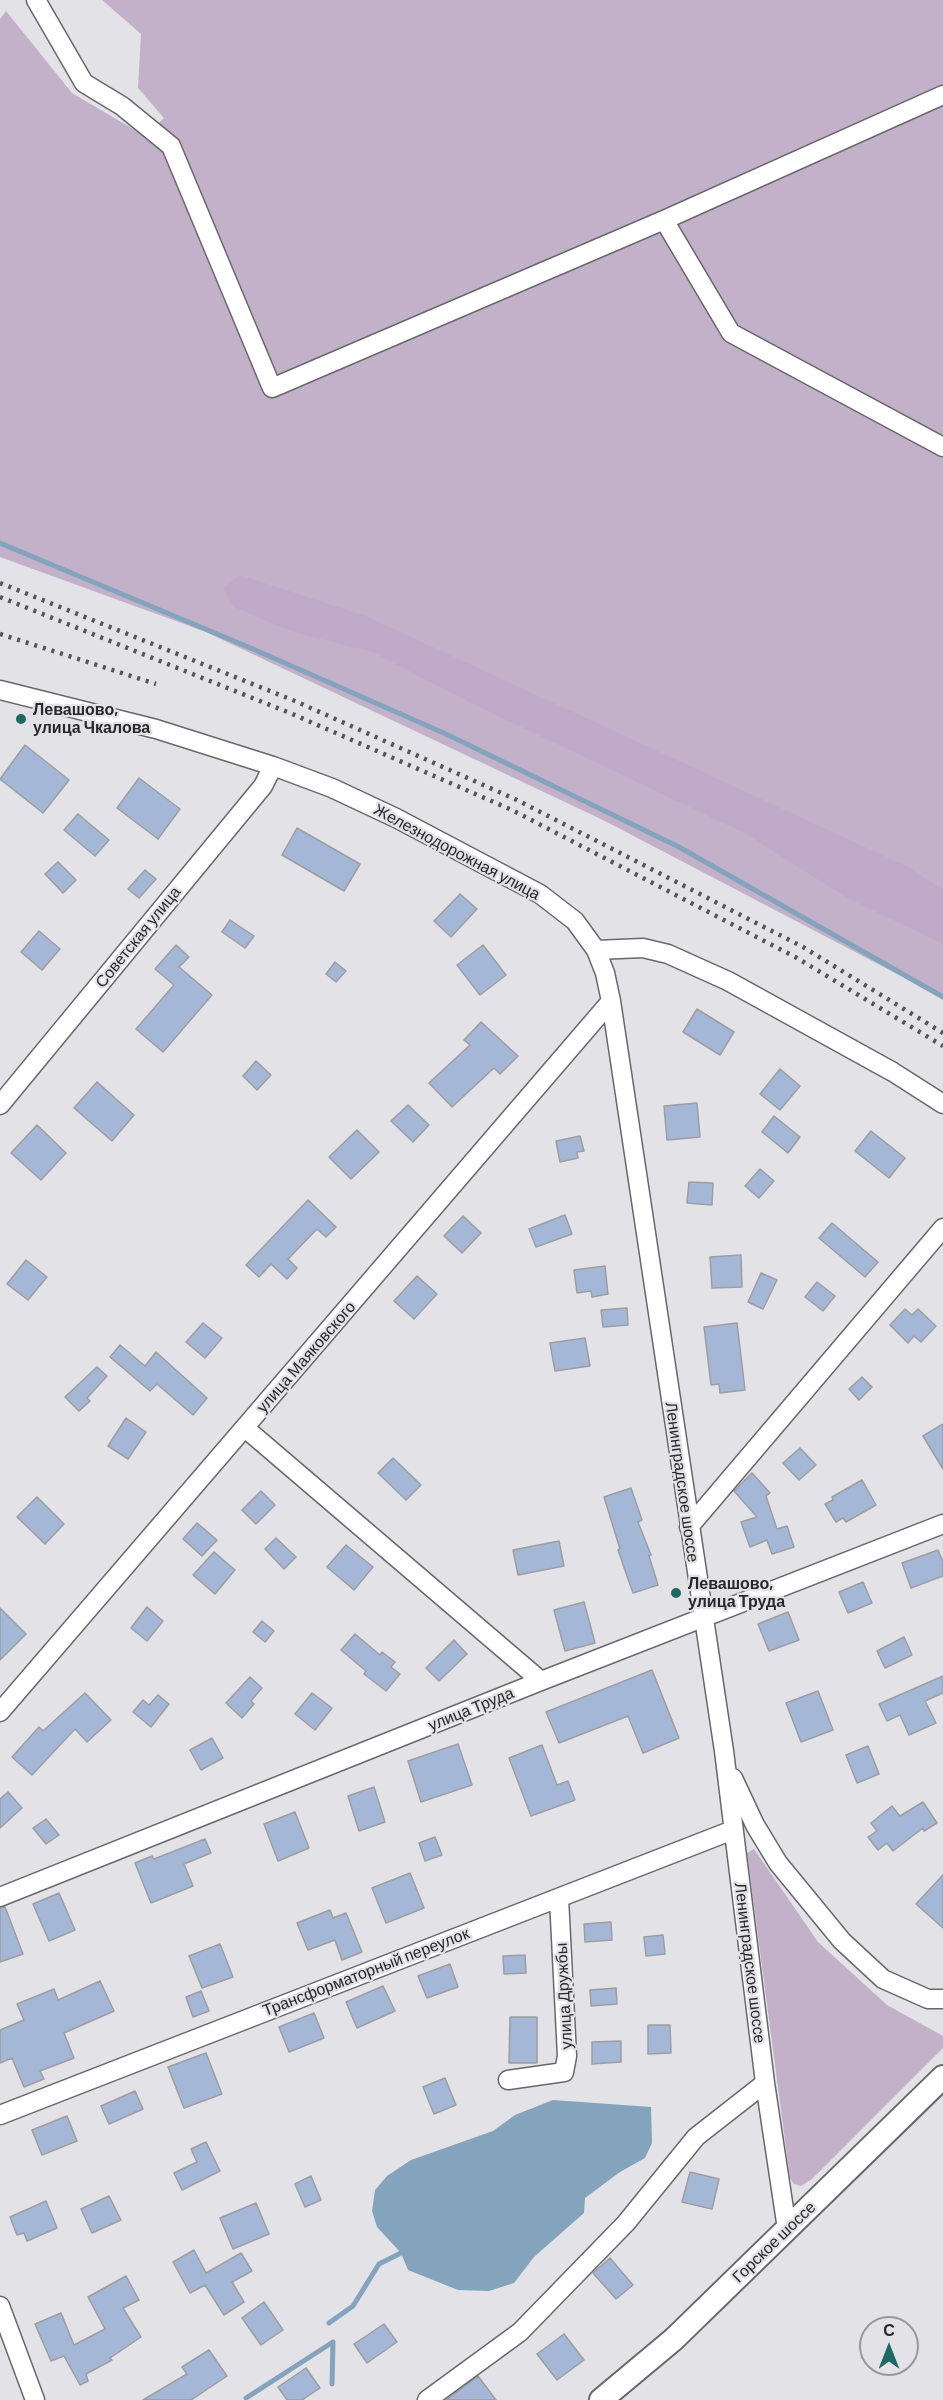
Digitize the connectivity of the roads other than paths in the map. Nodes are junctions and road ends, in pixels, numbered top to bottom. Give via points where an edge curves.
1 (36, 0) edge
2 (943, 95) edge
3 (664, 220) junction
4 (943, 447) edge
5 (0, 690) edge
6 (273, 766) junction
7 (596, 950) junction
8 (611, 1001) junction
9 (943, 1104) edge
10 (0, 1105) edge
11 (943, 1228) edge
12 (245, 1428) junction
13 (943, 1524) edge
14 (689, 1527) junction
15 (702, 1618) junction
16 (542, 1681) junction
17 (0, 1712) edge
18 (724, 1751) junction
19 (733, 1830) junction
20 (0, 1898) edge
21 (559, 1898) junction
22 (938, 2003) edge
23 (943, 2078) edge
24 (508, 2080) dead end
25 (765, 2083) junction
26 (934, 2096) edge
27 (0, 2115) edge
28 (787, 2229) junction
29 (2, 2316) edge
30 (35, 2400) edge
31 (427, 2400) edge
32 (601, 2400) edge

1 - 3 street via 84,83 122,106 171,146 272,388
2 - 3 street
3 - 4 street via 731,333
5 - 6 street, Железнодорожная улица via 156,729
6 - 7 street, Железнодорожная улица via 396,818 540,894 575,921
6 - 10 street, Советская улица via 263,786
7 - 8 street, Ленинградское шоссе
7 - 9 street via 643,948 668,954 728,981
8 - 12 street, улица Маяковского
8 - 14 street, Ленинградское шоссе
11 - 14 street
12 - 16 street
12 - 17 street, улица Маяковского
13 - 15 street, улица Труда
14 - 15 street, Ленинградское шоссе
15 - 16 street, улица Труда
15 - 18 street, Ленинградское шоссе
16 - 20 street, улица Труда
18 - 19 street, Ленинградское шоссе
18 - 22 street via 755,1825 778,1863 814,1909 883,1979
19 - 21 street, Трансформаторный переулок
19 - 25 street, Ленинградское шоссе
21 - 24 street, улица Дружбы via 567,2056 564,2073
21 - 27 street, Трансформаторный переулок
23 - 26 main road, Горское шоссе
25 - 28 street, Ленинградское шоссе
25 - 31 street via 696,2137 626,2223 520,2332
26 - 28 main road, Горское шоссе
28 - 32 main road, Горское шоссе via 674,2339
29 - 30 street

